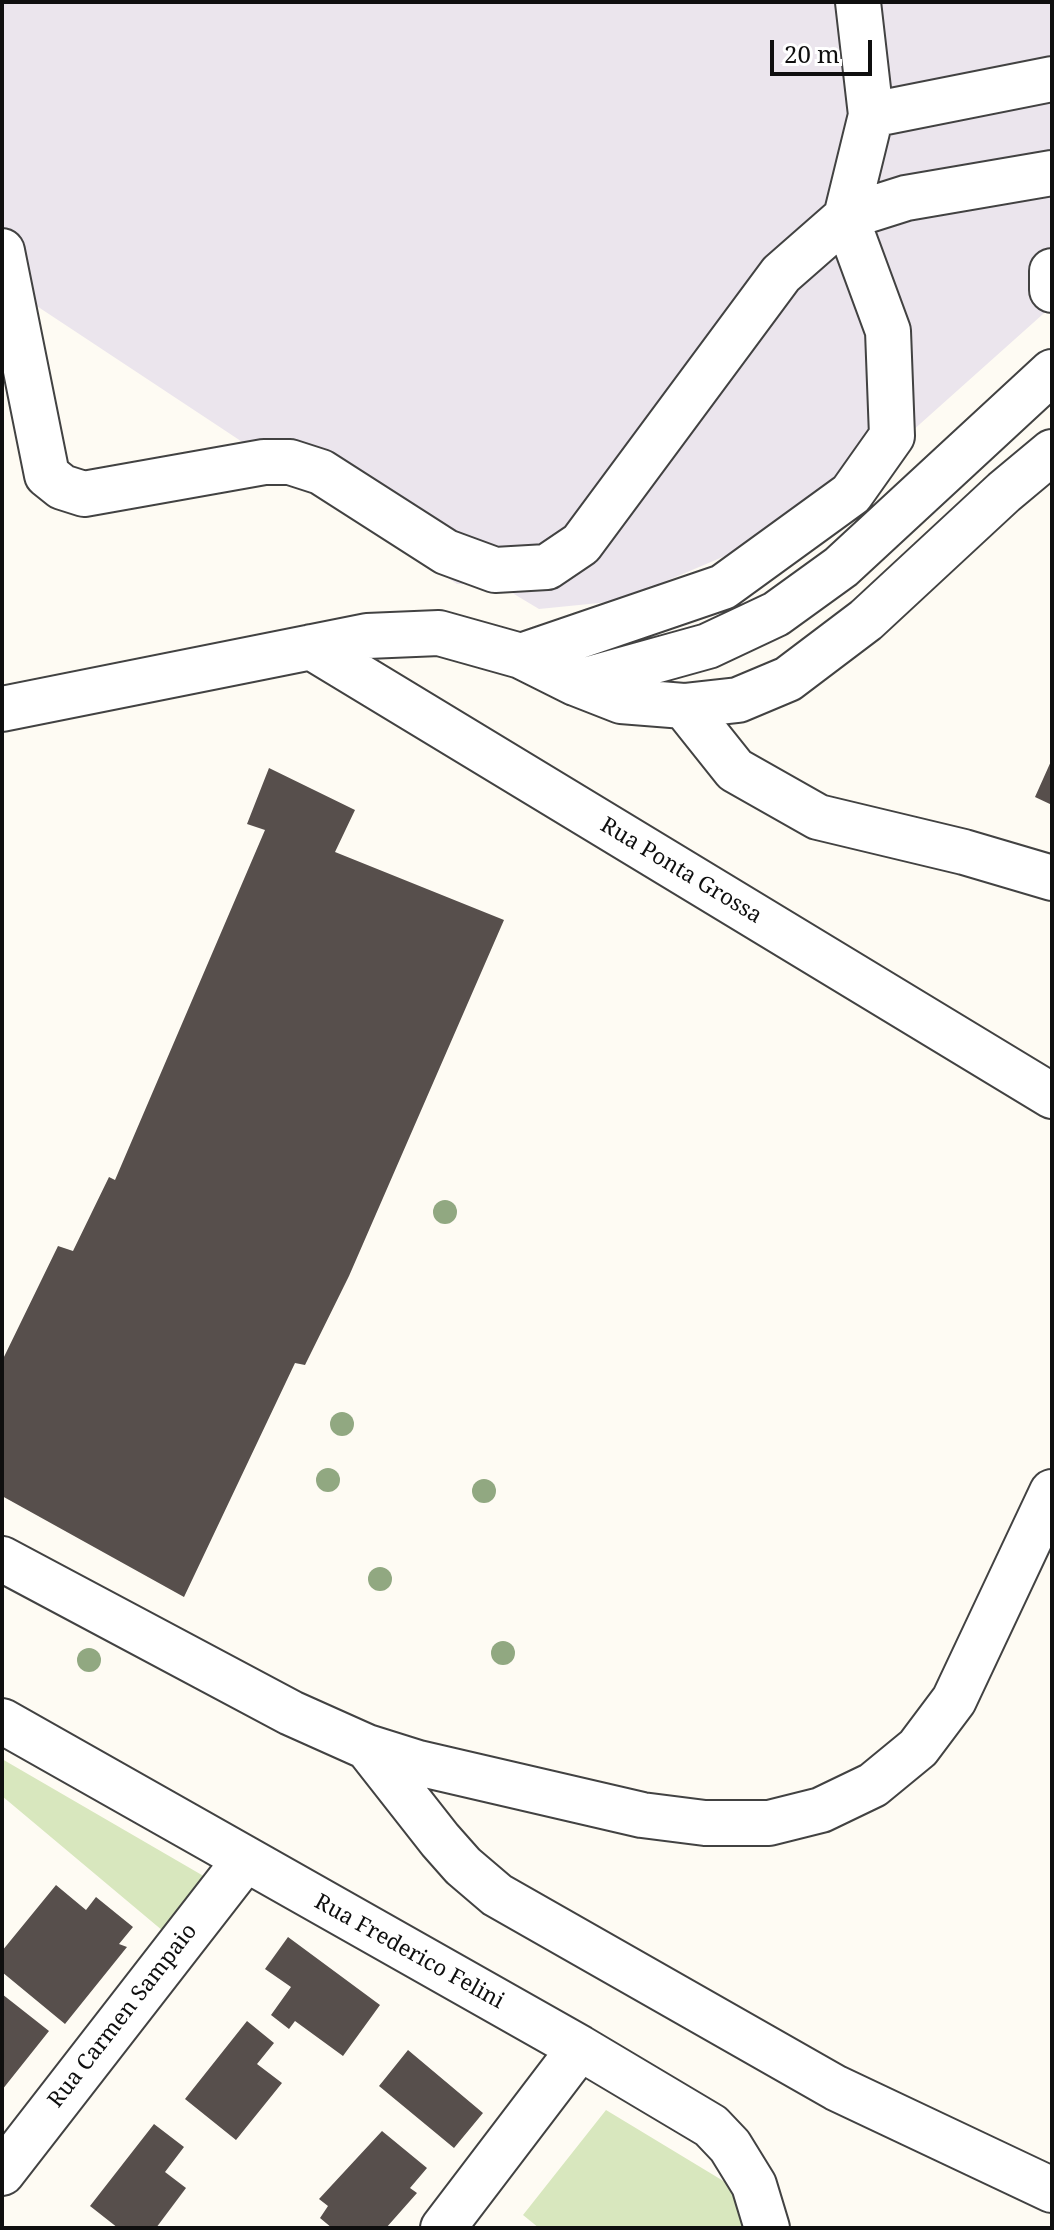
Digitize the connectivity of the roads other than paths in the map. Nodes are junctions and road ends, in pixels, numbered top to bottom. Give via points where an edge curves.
1 (858, 2) edge
2 (1052, 79) edge
3 (871, 115) junction
4 (1052, 173) edge
5 (846, 217) junction
6 (2, 251) edge
7 (1052, 271) edge
8 (1052, 290) edge
9 (1052, 372) edge
10 (1052, 452) edge
11 (311, 647) junction
12 (521, 656) junction
13 (575, 683) junction
14 (684, 706) junction
15 (2, 709) edge
16 (1052, 878) edge
17 (1052, 1096) edge
18 (1052, 1492) edge
19 (2, 1559) edge
20 (2, 1721) edge
21 (367, 1747) junction
22 (245, 1860) junction
23 (580, 2048) junction
24 (2, 2173) edge
25 (1052, 2190) edge
26 (443, 2228) edge
27 (767, 2228) edge

1 - 3 street
2 - 3 street
3 - 5 street
4 - 5 street via 906,198
5 - 6 street via 781,274 581,544 547,567 495,570 446,552 321,472 290,462 84,494 62,487 47,475
5 - 12 street via 888,331 892,436 851,494 723,587
7 - 8 street
9 - 13 street via 841,567 776,614 708,646
10 - 14 street via 866,620 788,679 738,700
11 - 12 street via 367,636 439,633
11 - 15 street
11 - 17 street, Rua Ponta Grossa
12 - 13 street
13 - 14 street via 621,701
14 - 16 street via 735,770 818,817
18 - 21 street via 954,1700 918,1748 873,1785 821,1810 769,1823 705,1823 642,1815
19 - 21 street via 291,1713
20 - 22 street, Rua Frederico Felini
21 - 25 street via 440,1840 497,1895 836,2088
22 - 23 street, Rua Frederico Felini
22 - 24 street, Rua Carmen Sampaio
23 - 26 street
23 - 27 street, Rua Frederico Felini via 711,2126 754,2185

